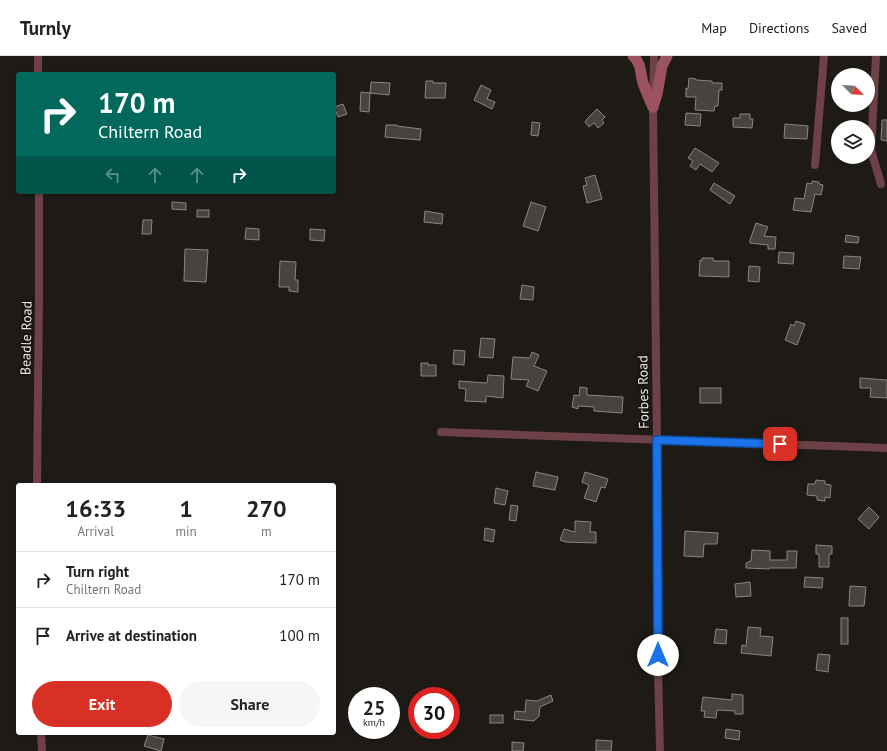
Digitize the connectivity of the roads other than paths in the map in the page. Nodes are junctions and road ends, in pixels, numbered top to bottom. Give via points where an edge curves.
1 (38, 56) edge
2 (633, 56) edge
3 (654, 56) edge
4 (667, 56) edge
5 (824, 56) edge
6 (876, 56) edge
7 (38, 72) edge
8 (653, 107) junction
9 (815, 165) dead end
10 (881, 184) dead end
11 (39, 194) edge
12 (441, 432) dead end
13 (657, 440) junction
14 (887, 448) edge
15 (37, 483) edge
16 (41, 735) edge
17 (42, 751) edge
18 (660, 751) edge

1 - 7 street
2 - 8 main road via 640,67 642,81
3 - 8 street, Forbes Road
4 - 8 main road via 662,66
5 - 9 street
6 - 10 street via 871,150
8 - 13 street, Forbes Road
11 - 15 street, Beadle Road
12 - 13 street
13 - 14 street
13 - 18 street, Forbes Road
16 - 17 street

